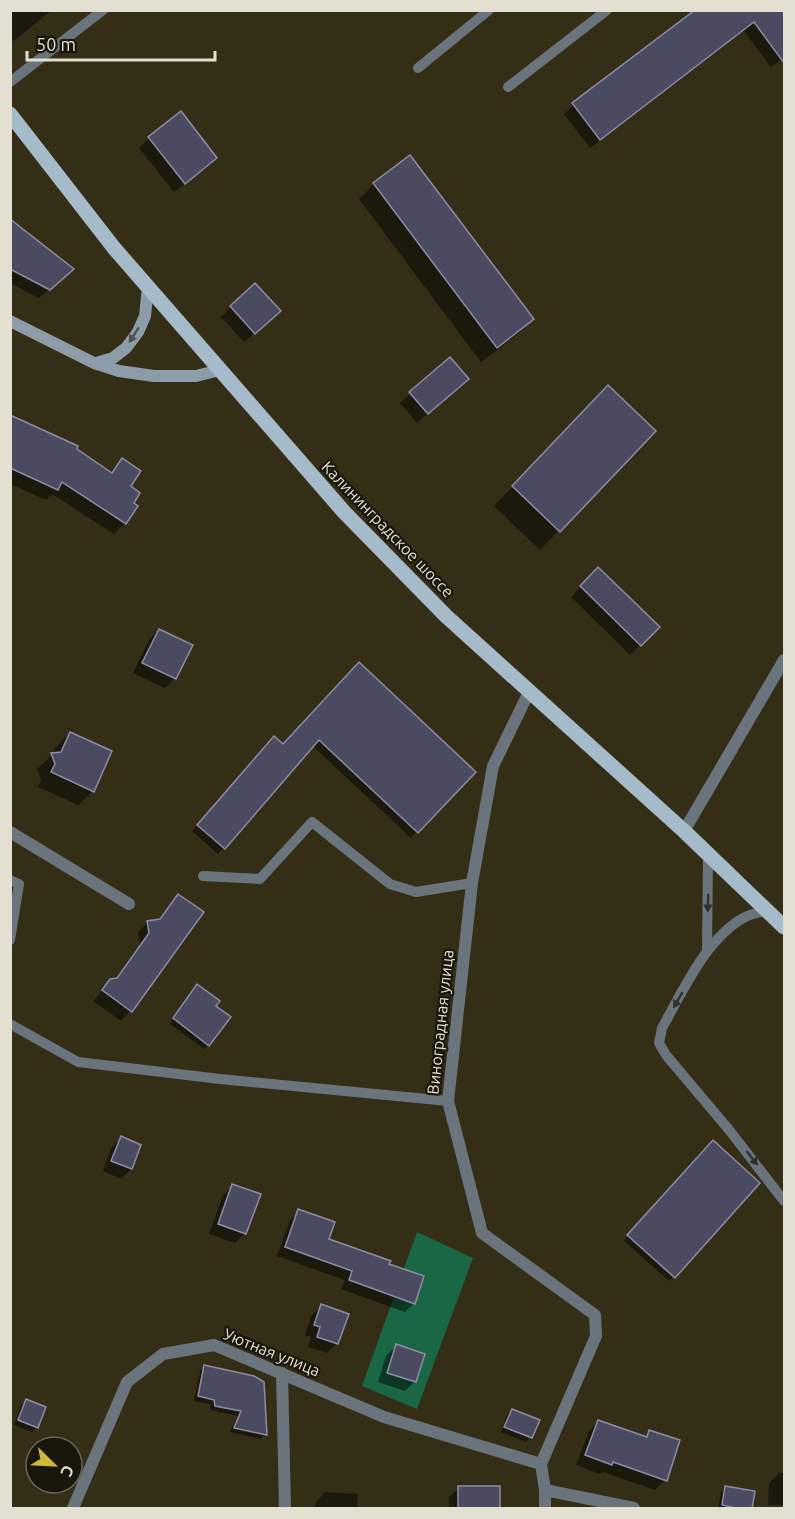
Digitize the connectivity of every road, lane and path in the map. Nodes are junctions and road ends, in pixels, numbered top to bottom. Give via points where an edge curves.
1 (103, 10) edge
2 (489, 10) edge
3 (607, 10) edge
4 (418, 68) dead end
5 (10, 82) edge
6 (508, 87) dead end
7 (10, 114) edge
8 (148, 287) junction
9 (10, 321) edge
10 (94, 363) junction
11 (220, 370) junction
12 (784, 660) edge
13 (529, 692) junction
14 (684, 831) junction
15 (10, 832) edge
16 (708, 856) junction
17 (203, 876) dead end
18 (10, 880) edge
19 (472, 883) junction
20 (129, 904) dead end
21 (767, 910) junction
22 (784, 927) edge
23 (10, 939) edge
24 (707, 950) junction
25 (10, 1024) edge
26 (448, 1101) junction
27 (784, 1200) edge
28 (282, 1373) junction
29 (541, 1464) junction
30 (545, 1490) junction
31 (73, 1509) edge
32 (285, 1509) edge
33 (545, 1509) edge
34 (634, 1509) edge

1 - 5 lane
2 - 4 lane
3 - 6 lane
7 - 8 main road, Калининградское шоссе
8 -> 10 main road via 145,316 138,332 113,358
8 - 11 main road, Калининградское шоссе
9 - 10 main road
10 - 11 main road via 154,376 196,376
11 - 13 main road, Калининградское шоссе via 344,512 446,616
12 - 14 street
13 - 14 main road, Калининградское шоссе
13 - 19 street, Виноградная улица via 493,766
14 - 16 main road, Калининградское шоссе
15 - 20 street
16 - 21 main road, Калининградское шоссе
16 -> 24 lane
17 - 19 lane via 261,879 312,822 390,884 416,892
18 - 23 lane via 19,884
19 - 26 street, Виноградная улица
21 - 22 main road, Калининградское шоссе
21 - 24 lane via 746,916
24 -> 27 lane via 662,1028 659,1043
25 - 26 lane via 78,1062
26 - 29 street, Виноградная улица via 482,1233 595,1315 596,1336
28 - 29 street, Уютная улица via 384,1417
28 - 31 street, Уютная улица via 214,1345 163,1354 127,1382
28 - 32 street
29 - 30 street
30 - 33 street
30 - 34 street

